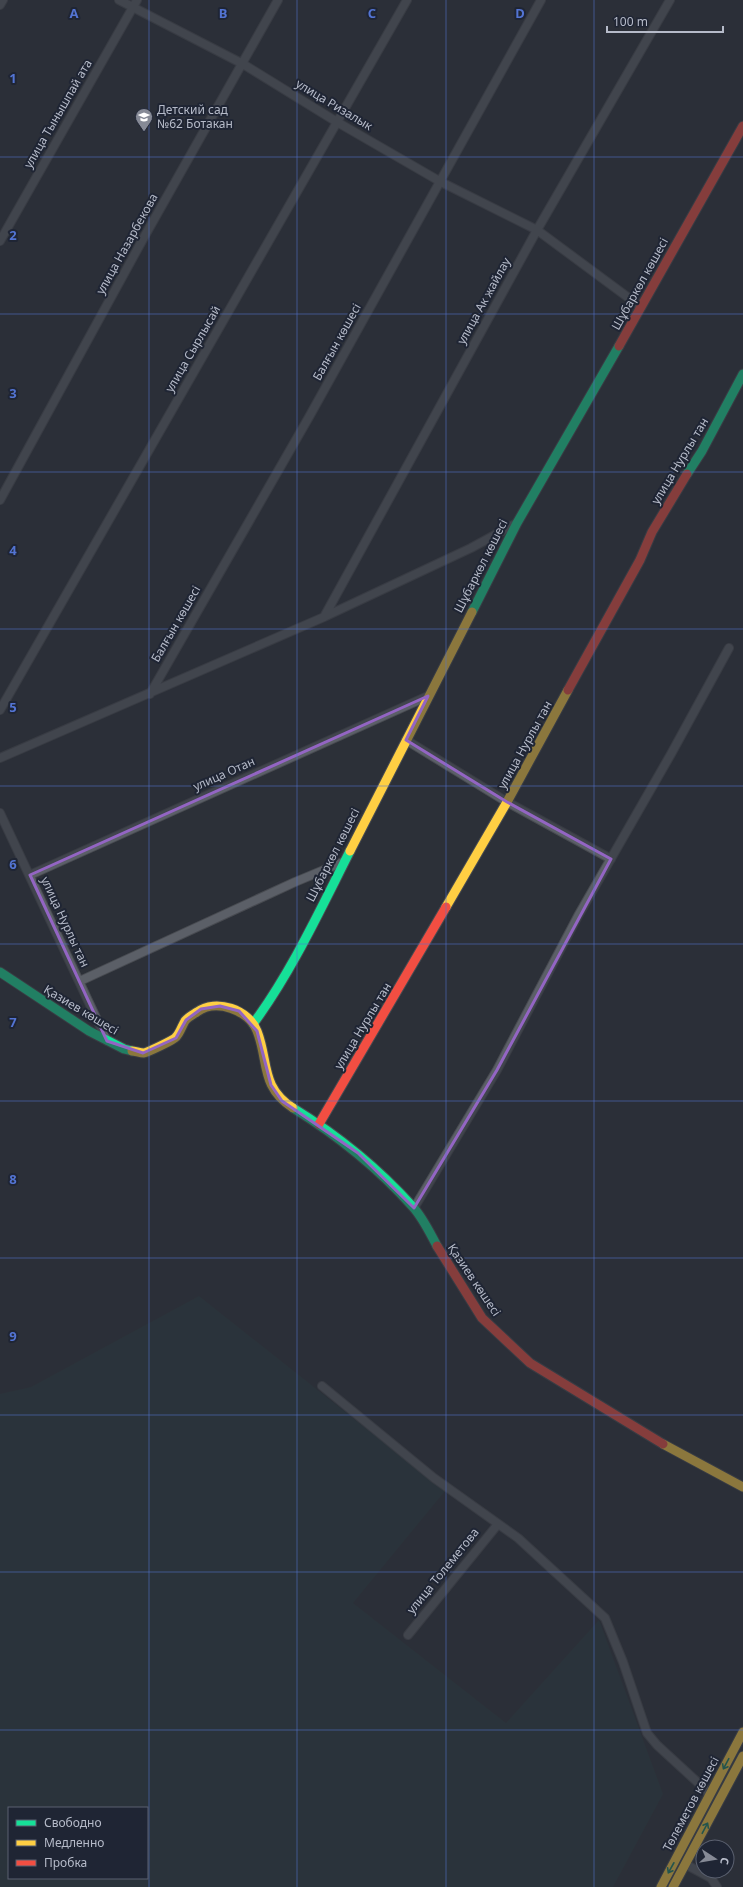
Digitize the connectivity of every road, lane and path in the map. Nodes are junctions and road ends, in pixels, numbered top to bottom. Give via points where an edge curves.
1 (2, 0) edge
2 (119, 0) edge
3 (278, 0) edge
4 (407, 0) edge
5 (541, 0) edge
6 (670, 0) edge
7 (134, 3) edge
8 (0, 5) edge
9 (243, 64) junction
10 (337, 122) junction
11 (743, 126) edge
12 (441, 182) junction
13 (537, 230) junction
14 (0, 241) edge
15 (641, 307) junction
16 (743, 374) edge
17 (0, 500) edge
18 (517, 523) junction
19 (324, 617) junction
20 (728, 648) dead end
21 (150, 694) junction
22 (428, 696) junction
23 (0, 710) edge
24 (406, 740) junction
25 (0, 758) edge
26 (507, 802) junction
27 (0, 813) edge
28 (611, 859) junction
29 (343, 862) junction
30 (30, 875) junction
31 (0, 972) edge
32 (80, 981) junction
33 (253, 1024) junction
34 (107, 1041) junction
35 (319, 1124) junction
36 (414, 1208) junction
37 (322, 1386) dead end
38 (743, 1487) edge
39 (498, 1524) junction
40 (408, 1635) dead end
41 (743, 1732) edge
42 (743, 1756) edge
43 (709, 1796) junction
44 (685, 1864) junction
45 (661, 1887) edge
46 (673, 1887) edge
47 (717, 1887) edge

1 - 8 street
2 - 7 street, улица Ризалык
3 - 9 street, улица Назарбекова
4 - 10 street, улица Сырлысай
5 - 12 street, Балғын көшесі
6 - 13 street, улица Ак жайлау
7 - 9 street, улица Ризалык
7 - 14 street, улица Тынышпай ата
9 - 10 street, улица Ризалык
9 - 17 street, улица Назарбекова via 143,239
10 - 12 street, улица Ризалык
10 - 23 street, улица Сырлысай
11 - 15 street, Шұбаркөл көшесі
12 - 13 street, улица Ризалык
12 - 21 street, Балғын көшесі
13 - 15 street, улица Ризалык
13 - 19 street, улица Ак жайлау
15 - 18 street, Шұбаркөл көшесі
16 - 26 street, улица Нурлы тан via 702,451 652,532 640,560
18 - 19 street via 471,548
18 - 22 street, Шұбаркөл көшесі
19 - 21 street
20 - 28 street
21 - 25 street
22 - 24 street, Шұбаркөл көшесі
22 - 30 street, улица Отан
24 - 26 street
24 - 29 street, Шұбаркөл көшесі
26 - 28 street
26 - 35 street, улица Нурлы тан
27 - 30 street, улица Нурлы тан
28 - 36 street via 496,1070
29 - 32 street
29 - 33 street, Шұбаркөл көшесі via 283,980
30 - 32 street, улица Нурлы тан
31 - 34 street, Қазиев көшесі via 55,1010
32 - 34 street, улица Нурлы тан
33 - 34 street, Қазиев көшесі via 238,1011 220,1006 201,1009 186,1020 176,1038 143,1053 124,1049
33 - 35 street, Қазиев көшесі via 271,1085 282,1102
35 - 36 street, Қазиев көшесі via 358,1153
36 - 38 street, Қазиев көшесі via 482,1318 530,1363 679,1453
37 - 39 street via 434,1478
39 - 40 street, улица Толеметова
39 - 43 street via 518,1538 605,1618 647,1733 706,1790
41 -> 43 street, Төлеметов көшесі
44 -> 42 street, Төлеметов көшесі
43 -> 45 street, Төлеметов көшесі
44 - 46 street, Төлеметов көшесі
44 - 47 street via 711,1878

